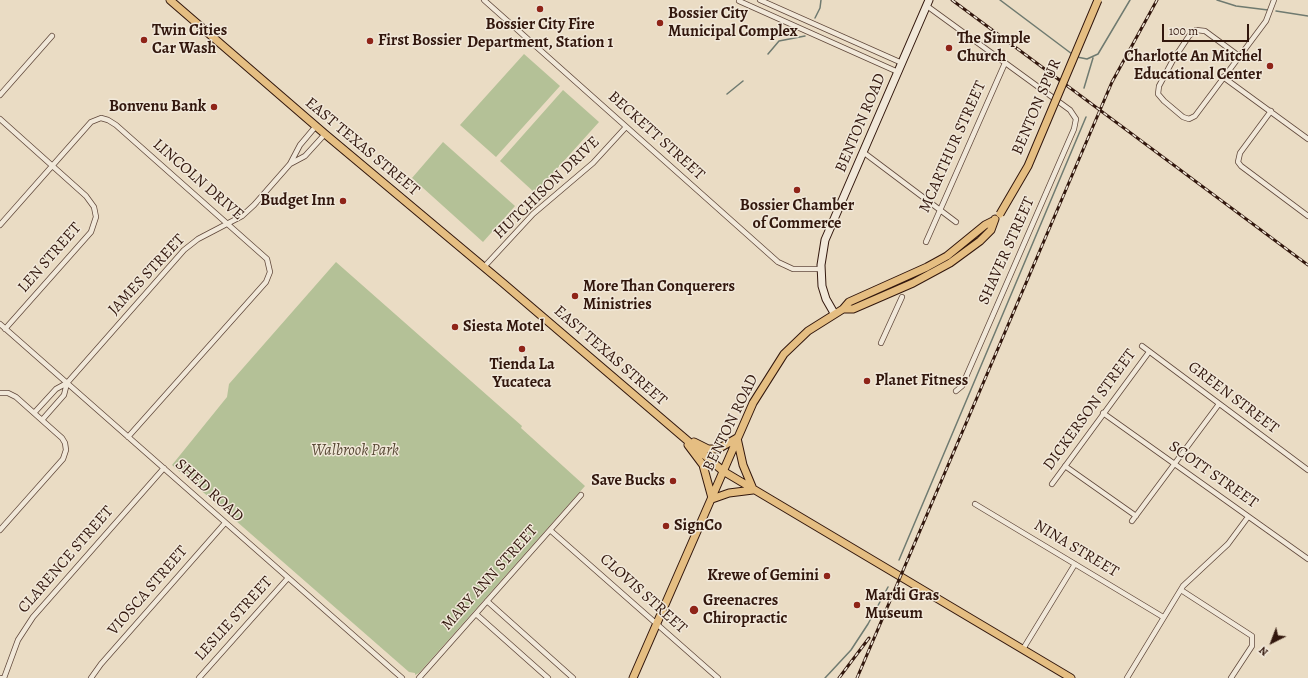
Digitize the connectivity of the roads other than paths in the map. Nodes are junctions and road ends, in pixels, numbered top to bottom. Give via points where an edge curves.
1 (170, 0) edge
2 (484, 0) edge
3 (760, 0) edge
4 (1098, 0) edge
5 (1274, 0) edge
6 (739, 1) edge
7 (928, 3) edge
8 (52, 36) dead end
9 (1239, 56) junction
10 (902, 63) junction
11 (1005, 63) junction
12 (898, 72) junction
13 (1223, 77) junction
14 (0, 95) edge
15 (1271, 112) junction
16 (0, 119) edge
17 (316, 126) junction
18 (626, 127) junction
19 (325, 134) junction
20 (1308, 139) edge
21 (864, 152) junction
22 (290, 164) junction
23 (52, 166) junction
24 (940, 210) junction
25 (1308, 216) edge
26 (956, 222) dead end
27 (228, 224) junction
28 (0, 225) edge
29 (926, 242) dead end
30 (484, 267) junction
31 (821, 269) junction
32 (902, 298) dead end
33 (834, 314) junction
34 (0, 324) edge
35 (5, 329) junction
36 (882, 343) dead end
37 (1142, 346) dead end
38 (1149, 352) junction
39 (67, 383) junction
40 (956, 391) dead end
41 (0, 392) edge
42 (1219, 404) junction
43 (34, 413) junction
44 (1102, 413) junction
45 (40, 418) junction
46 (681, 435) junction
47 (128, 437) junction
48 (737, 438) junction
49 (1175, 464) junction
50 (1065, 466) junction
51 (164, 468) junction
52 (1308, 470) edge
53 (723, 471) junction
54 (1052, 484) dead end
55 (753, 490) junction
56 (581, 495) dead end
57 (712, 499) junction
58 (975, 504) dead end
59 (1136, 516) junction
60 (1248, 517) junction
61 (1132, 521) dead end
62 (225, 523) junction
63 (0, 530) edge
64 (550, 530) junction
65 (1308, 559) edge
66 (1075, 564) junction
67 (288, 578) junction
68 (1181, 590) junction
69 (487, 602) junction
70 (476, 614) junction
71 (1163, 617) junction
72 (657, 624) junction
73 (1023, 649) junction
74 (4, 678) edge
75 (91, 678) edge
76 (199, 678) edge
77 (402, 678) edge
78 (419, 678) edge
79 (548, 678) edge
80 (573, 678) edge
81 (633, 678) edge
82 (718, 678) edge
83 (1071, 678) edge
84 (1127, 678) edge
85 (1231, 678) edge

1 - 17 main road, EAST TEXAS STREET
2 - 18 street, BECKETT STREET
3 - 10 street
4 - 33 main road, BENTON SPUR, bridge via 1028,166 991,230 950,264 853,309 843,309
5 - 9 street via 1266,21
6 - 12 street
7 - 10 main road, BENTON ROAD
7 - 11 street
8 - 14 street
9 - 13 street
9 - 13 street via 1205,31 1196,30 1173,60 1159,86 1158,94 1189,119 1195,116
10 - 12 main road, BENTON ROAD
11 - 24 street, MCARTHUR STREET
11 - 40 street, SHAVER STREET via 1070,110 1076,119 1074,129 962,386
12 - 21 main road, BENTON ROAD
13 - 15 street
15 - 20 street
15 - 25 street via 1240,153 1238,162
16 - 23 street, LEN STREET
17 - 19 main road, EAST TEXAS STREET
17 - 22 street, JAMES STREET via 300,145
18 - 30 street, HUTCHISON DRIVE via 587,168 533,214
18 - 31 street, BECKETT STREET via 778,262 793,269
19 - 22 street, JAMES STREET via 305,156
19 - 30 main road, EAST TEXAS STREET
21 - 24 street
21 - 31 main road, BENTON ROAD via 825,240
22 - 27 street, JAMES STREET via 249,210
23 - 27 street, LINCOLN DRIVE via 91,122 102,118 116,125
23 - 28 street
23 - 35 street, LEN STREET via 91,201 96,212 95,224 91,232
24 - 26 street
24 - 29 street, MCARTHUR STREET
27 - 39 street, JAMES STREET via 198,239 184,250
27 - 47 street, LINCOLN DRIVE via 265,257 270,269 266,282
30 - 46 main road, EAST TEXAS STREET
31 - 33 main road, BENTON ROAD via 824,292
32 - 36 street
33 - 48 main road, BENTON ROAD via 808,332 784,354 753,403
34 - 35 street, SHED ROAD
35 - 39 street, SHED ROAD
37 - 38 street, GREEN STREET
38 - 42 street, GREEN STREET
38 - 44 street, DICKERSON STREET
39 - 43 street, JAMES STREET via 56,389
39 - 45 street, JAMES STREET via 64,395
39 - 47 street, SHED ROAD
41 - 43 street via 12,394
42 - 49 street
42 - 52 street, GREEN STREET
43 - 45 street
44 - 49 street, SCOTT STREET
44 - 50 street, DICKERSON STREET
45 - 63 street via 64,441 65,456
46 - 48 main road via 713,449 723,447
46 - 53 main road, EAST TEXAS STREET
46 - 57 main road via 703,465
47 - 51 street, SHED ROAD
48 - 53 main road, BENTON ROAD
48 - 55 main road via 743,465
49 - 59 street
49 - 60 street, SCOTT STREET
50 - 54 street, DICKERSON STREET
50 - 59 street
51 - 62 street, SHED ROAD
51 - 74 street, CLARENCE STREET via 33,617 18,640
53 - 55 main road, EAST TEXAS STREET
53 - 57 main road, BENTON ROAD
55 - 57 main road
55 - 73 main road, EAST TEXAS STREET
56 - 64 street, MARY ANN STREET
57 - 72 main road, BENTON ROAD
58 - 66 street, NINA STREET
59 - 61 street
60 - 65 street, SCOTT STREET
60 - 68 street via 1228,544 1190,578
62 - 67 street, SHED ROAD
62 - 75 street, VIOSCA STREET
64 - 69 street, MARY ANN STREET
64 - 72 street, CLOVIS STREET
66 - 71 street, NINA STREET
66 - 73 street
67 - 76 street, LESLIE STREET
67 - 77 street, SHED ROAD
68 - 71 street
68 - 85 street via 1250,633 1253,639 1252,646
69 - 70 street, MARY ANN STREET
69 - 80 street
70 - 78 street, MARY ANN STREET
70 - 79 street
71 - 84 street
72 - 81 main road, BENTON ROAD
72 - 82 street, CLOVIS STREET
73 - 83 main road, EAST TEXAS STREET

